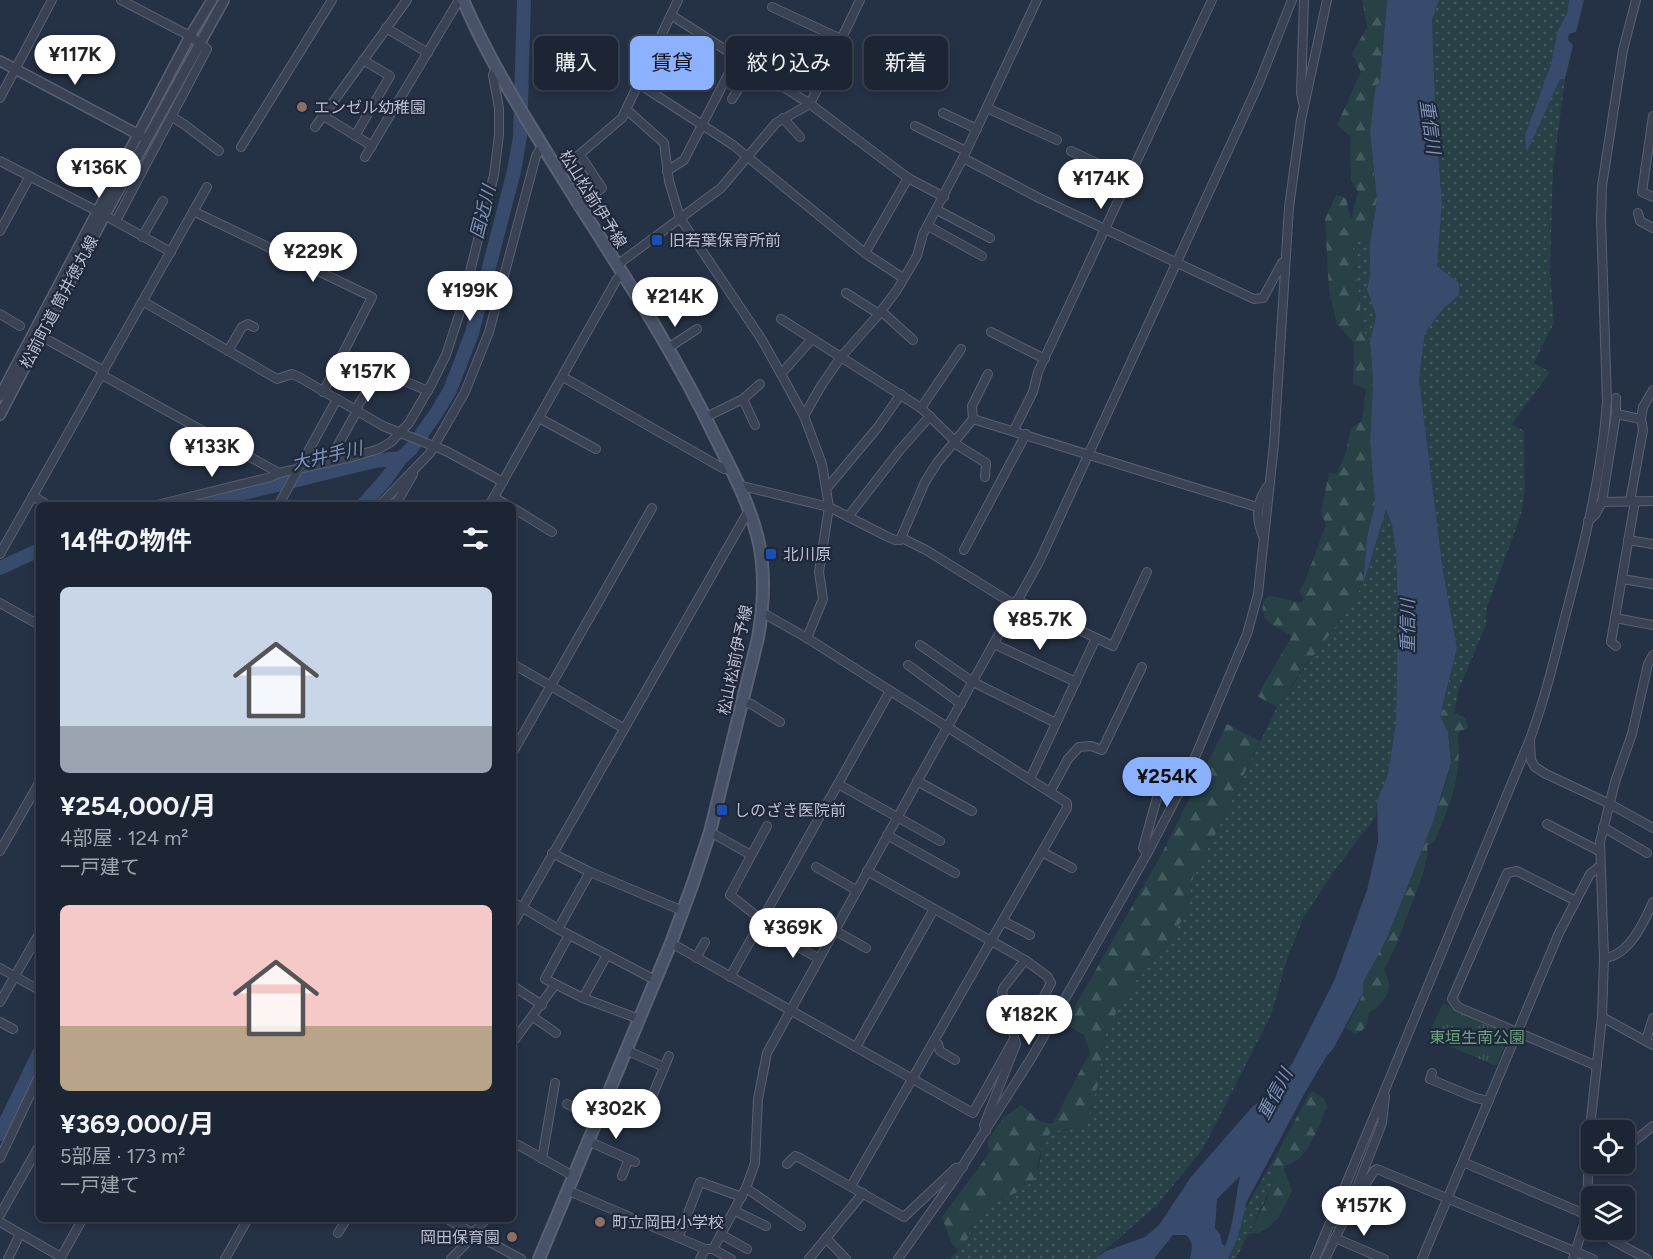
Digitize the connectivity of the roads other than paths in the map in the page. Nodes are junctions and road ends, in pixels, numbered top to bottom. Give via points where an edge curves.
1 (52, 0) edge
2 (121, 0) edge
3 (212, 0) edge
4 (224, 0) edge
5 (332, 0) edge
6 (407, 0) edge
7 (461, 0) edge
8 (678, 0) edge
9 (860, 0) edge
10 (1037, 0) edge
11 (1212, 0) edge
12 (1292, 0) edge
13 (1304, 0) edge
14 (1328, 0) edge
15 (1636, 0) edge
16 (772, 7) dead end
17 (671, 15) junction
18 (386, 28) junction
19 (190, 36) junction
20 (661, 36) edge
21 (835, 36) edge
22 (842, 36) edge
23 (200, 43) junction
24 (726, 50) edge
25 (428, 53) junction
26 (363, 60) junction
27 (0, 61) edge
28 (15, 69) junction
29 (498, 72) junction
30 (726, 78) edge
31 (636, 90) edge
32 (648, 90) edge
33 (738, 90) edge
34 (788, 90) edge
35 (817, 90) edge
36 (0, 98) edge
37 (732, 99) dead end
38 (810, 104) junction
39 (1304, 107) junction
40 (987, 108) junction
41 (627, 110) junction
42 (943, 113) dead end
43 (322, 115) junction
44 (1653, 116) edge
45 (172, 117) junction
46 (783, 118) junction
47 (702, 124) junction
48 (915, 126) dead end
49 (315, 127) dead end
50 (977, 129) junction
51 (138, 135) junction
52 (355, 136) junction
53 (800, 137) dead end
54 (147, 140) junction
55 (1057, 140) dead end
56 (540, 142) junction
57 (372, 146) junction
58 (241, 147) dead end
59 (219, 151) dead end
60 (1071, 151) dead end
61 (580, 155) junction
62 (965, 155) junction
63 (365, 157) dead end
64 (748, 157) junction
65 (0, 161) edge
66 (668, 171) junction
67 (558, 173) junction
68 (30, 176) junction
69 (908, 178) junction
70 (1130, 178) junction
71 (207, 187) dead end
72 (944, 197) junction
73 (1653, 197) edge
74 (163, 201) dead end
75 (578, 206) junction
76 (937, 210) junction
77 (193, 211) junction
78 (101, 213) junction
79 (1638, 213) dead end
80 (680, 218) junction
81 (116, 221) junction
82 (928, 226) junction
83 (1653, 228) edge
84 (1105, 229) junction
85 (0, 231) edge
86 (142, 237) junction
87 (990, 238) dead end
88 (171, 252) junction
89 (865, 253) junction
90 (982, 256) dead end
91 (1286, 261) junction
92 (1178, 263) junction
93 (620, 270) junction
94 (903, 278) junction
95 (846, 293) dead end
96 (677, 297) dead end
97 (144, 302) junction
98 (880, 313) junction
99 (0, 314) edge
100 (648, 316) junction
101 (781, 319) dead end
102 (20, 326) dead end
103 (254, 327) dead end
104 (697, 329) dead end
105 (991, 332) dead end
106 (37, 334) junction
107 (812, 339) junction
108 (913, 340) dead end
109 (668, 348) junction
110 (961, 349) dead end
111 (228, 351) junction
112 (343, 355) junction
113 (842, 357) junction
114 (1045, 358) junction
115 (380, 371) junction
116 (103, 373) junction
117 (781, 374) junction
118 (988, 374) dead end
119 (563, 377) junction
120 (760, 384) dead end
121 (1653, 390) edge
122 (323, 392) junction
123 (428, 392) junction
124 (901, 394) junction
125 (0, 396) edge
126 (1616, 398) dead end
127 (337, 399) junction
128 (743, 399) junction
129 (921, 408) junction
130 (356, 411) junction
131 (1616, 414) junction
132 (0, 415) edge
133 (804, 416) junction
134 (706, 417) junction
135 (930, 417) junction
136 (539, 418) junction
137 (1641, 418) junction
138 (973, 419) junction
139 (754, 425) dead end
140 (1014, 430) junction
141 (402, 434) junction
142 (1026, 434) junction
143 (955, 442) junction
144 (434, 446) junction
145 (596, 449) dead end
146 (1090, 454) junction
147 (328, 463) junction
148 (418, 465) junction
149 (730, 469) junction
150 (297, 470) junction
151 (279, 473) junction
152 (985, 477) dead end
153 (503, 482) junction
154 (1270, 483) junction
155 (738, 485) junction
156 (827, 488) junction
157 (33, 496) junction
158 (494, 497) junction
159 (1632, 501) junction
160 (1653, 501) edge
161 (43, 502) edge
162 (169, 502) edge
163 (280, 502) edge
164 (383, 502) edge
165 (396, 502) edge
166 (491, 502) edge
167 (502, 502) edge
168 (1602, 502) junction
169 (830, 507) junction
170 (1257, 507) junction
171 (652, 508) dead end
172 (516, 510) edge
173 (749, 510) junction
174 (848, 517) junction
175 (1588, 521) junction
176 (552, 532) dead end
177 (900, 540) junction
178 (1264, 540) junction
179 (1628, 540) junction
180 (1653, 544) edge
181 (964, 550) dead end
182 (0, 554) edge
183 (1146, 572) dead end
184 (1622, 579) junction
185 (1653, 584) edge
186 (0, 603) edge
187 (1016, 603) junction
188 (763, 613) junction
189 (1615, 618) junction
190 (36, 623) edge
191 (1653, 625) edge
192 (807, 638) junction
193 (1096, 638) junction
194 (994, 644) junction
195 (920, 645) dead end
196 (1616, 646) dead end
197 (1653, 653) edge
198 (908, 665) dead end
199 (516, 666) edge
200 (1142, 667) dead end
201 (973, 682) junction
202 (1076, 682) junction
203 (551, 686) junction
204 (890, 691) junction
205 (742, 702) junction
206 (961, 704) junction
207 (780, 722) dead end
208 (1056, 723) junction
209 (948, 727) junction
210 (623, 728) junction
211 (1530, 739) junction
212 (516, 747) edge
213 (1166, 765) dead end
214 (1030, 779) junction
215 (917, 781) junction
216 (838, 784) junction
217 (36, 788) edge
218 (1050, 792) junction
219 (1610, 804) junction
220 (972, 811) dead end
221 (897, 816) junction
222 (1546, 824) dead end
223 (767, 826) dead end
224 (1603, 827) junction
225 (1653, 828) edge
226 (710, 832) junction
227 (887, 835) junction
228 (940, 841) dead end
229 (0, 851) edge
230 (1599, 851) junction
231 (1042, 852) junction
232 (552, 853) junction
233 (1647, 853) dead end
234 (1147, 854) junction
235 (751, 855) junction
236 (1600, 866) junction
237 (816, 867) dead end
238 (1072, 868) dead end
239 (867, 871) junction
240 (590, 872) junction
241 (955, 873) dead end
242 (856, 890) junction
243 (1576, 901) junction
244 (516, 904) edge
245 (1653, 904) edge
246 (521, 907) junction
247 (934, 909) junction
248 (683, 911) junction
249 (516, 918) edge
250 (762, 920) junction
251 (1649, 920) edge
252 (1003, 921) junction
253 (558, 929) junction
254 (834, 930) junction
255 (569, 935) junction
256 (1030, 935) dead end
257 (782, 938) dead end
258 (36, 939) edge
259 (991, 941) junction
260 (705, 942) dead end
261 (671, 943) junction
262 (866, 948) dead end
263 (607, 955) junction
264 (696, 958) junction
265 (818, 958) junction
266 (1604, 958) junction
267 (1026, 960) junction
268 (0, 968) edge
269 (15, 976) junction
270 (730, 977) junction
271 (655, 980) junction
272 (555, 985) junction
273 (36, 988) edge
274 (516, 988) edge
275 (583, 998) junction
276 (1042, 1000) dead end
277 (0, 1002) edge
278 (542, 1005) junction
279 (789, 1010) junction
280 (533, 1017) junction
281 (1602, 1017) junction
282 (1653, 1018) edge
283 (639, 1019) junction
284 (0, 1022) edge
285 (13, 1029) dead end
286 (1517, 1032) junction
287 (556, 1033) dead end
288 (516, 1038) edge
289 (1014, 1039) junction
290 (934, 1041) junction
291 (1649, 1042) edge
292 (856, 1047) junction
293 (626, 1050) junction
294 (669, 1056) dead end
295 (955, 1060) dead end
296 (1597, 1066) junction
297 (664, 1067) junction
298 (1432, 1073) dead end
299 (912, 1079) junction
300 (36, 1082) edge
301 (555, 1083) dead end
302 (1384, 1095) junction
303 (606, 1097) junction
304 (1489, 1101) junction
305 (567, 1104) dead end
306 (597, 1119) junction
307 (1591, 1120) edge
308 (1653, 1126) edge
309 (986, 1131) junction
310 (1635, 1140) edge
311 (588, 1141) junction
312 (516, 1144) edge
313 (36, 1151) edge
314 (0, 1158) edge
315 (542, 1159) junction
316 (1463, 1162) junction
317 (787, 1164) dead end
318 (963, 1167) junction
319 (622, 1176) dead end
320 (574, 1177) junction
321 (851, 1186) junction
322 (746, 1188) junction
323 (569, 1191) junction
324 (863, 1193) junction
325 (742, 1197) junction
326 (1448, 1199) junction
327 (1352, 1201) junction
328 (735, 1211) junction
329 (1581, 1212) edge
330 (0, 1215) edge
331 (0, 1222) edge
332 (81, 1222) edge
333 (247, 1222) edge
334 (345, 1222) edge
335 (453, 1222) edge
336 (483, 1222) edge
337 (1330, 1225) junction
338 (766, 1226) dead end
339 (801, 1226) dead end
340 (338, 1233) dead end
341 (474, 1233) junction
342 (20, 1234) junction
343 (1581, 1234) edge
344 (722, 1235) junction
345 (678, 1236) junction
346 (826, 1238) junction
347 (1335, 1238) junction
348 (1612, 1240) dead end
349 (710, 1249) junction
350 (747, 1249) dead end
351 (1574, 1256) edge
352 (61, 1257) edge
353 (8, 1259) edge
354 (71, 1259) edge
355 (225, 1259) edge
356 (451, 1259) edge
357 (520, 1259) edge
358 (539, 1259) edge
359 (700, 1259) edge
360 (731, 1259) edge
361 (809, 1259) edge
362 (846, 1259) edge
363 (898, 1259) edge
364 (1315, 1259) edge
365 (1325, 1259) edge
366 (1384, 1259) edge
367 (1422, 1259) edge
368 (1593, 1259) edge
369 (1647, 1259) edge

1 - 28 street
2 - 19 street
3 - 19 street, 松前町道 筒井徳丸線
4 - 23 street, 松前町道 筒井徳丸線
5 - 58 street
6 - 18 street
7 - 25 street
7 - 29 main road, 松山松前伊予線
8 - 17 street
9 - 22 street
10 - 40 street
11 - 70 street
12 - 92 street
13 - 39 street
14 - 39 street
15 - 175 street via 1623,50 1602,186 1607,401
16 - 21 street
17 - 20 street
17 - 24 street
18 - 25 street
18 - 26 street
19 - 23 street
19 - 51 street, 松前町道 筒井徳丸線
23 - 45 street via 207,49 206,54
23 - 54 street, 松前町道 筒井徳丸線
25 - 57 street
26 - 43 street
26 - 52 street via 390,76
27 - 28 street
28 - 36 street
28 - 51 street
29 - 56 main road, 松山松前伊予線
29 - 123 street via 493,75 499,108 494,175 460,312
30 - 47 street
31 - 41 street
32 - 47 street
33 - 37 street
34 - 38 street
35 - 38 street
38 - 46 street
38 - 69 street
39 - 91 street via 1289,207
40 - 50 street
40 - 55 street
41 - 61 street
41 - 66 street via 664,143
42 - 50 street
43 - 49 street
43 - 52 street
44 - 73 street via 1642,192
45 - 59 street
45 - 81 street
46 - 53 street
46 - 64 street
47 - 64 street
47 - 66 street via 684,160
48 - 62 street
50 - 62 street
51 - 54 street
51 - 78 street, 松前町道 筒井徳丸線
52 - 57 street
54 - 78 street, 松前町道 筒井徳丸線
56 - 67 main road, 松山松前伊予線
56 - 144 street via 486,341 465,392
57 - 63 street
60 - 70 street
61 - 67 street
61 - 75 street via 603,188
62 - 72 street
62 - 84 street
64 - 80 street via 721,188
64 - 89 street
65 - 68 street
66 - 80 street
67 - 75 main road, 松山松前伊予線
68 - 78 street
68 - 85 street
69 - 72 street
69 - 89 street
70 - 84 street
71 - 77 street
72 - 76 street
74 - 86 street
75 - 93 main road, 松山松前伊予線
76 - 82 street
76 - 87 street
77 - 88 street
77 - 112 street via 372,297
78 - 81 street
78 - 106 street, 松前町道 筒井徳丸線
79 - 83 street via 1640,220
80 - 93 street
80 - 117 street
81 - 86 street
82 - 90 street
82 - 94 street via 917,256
84 - 92 street
84 - 114 street
86 - 88 street
88 - 97 street
89 - 94 street
91 - 92 street via 1260,300
91 - 154 street
92 - 146 street
93 - 100 main road, 松山松前伊予線
93 - 119 street
94 - 98 street
95 - 98 street
96 - 100 street
97 - 111 street
97 - 116 street
98 - 108 street
98 - 113 street
99 - 102 street
100 - 109 main road, 松山松前伊予線
101 - 107 street
103 - 111 street via 242,327
104 - 109 street
105 - 114 street
106 - 116 street
106 - 125 street, 松前町道 筒井徳丸線
106 - 132 street, 松前町道 筒井徳丸線
107 - 113 street
107 - 117 street
109 - 134 main road, 松山松前伊予線
110 - 129 street
111 - 122 street via 277,379 292,374
112 - 115 street
112 - 122 street
113 - 124 street
113 - 133 street
114 - 140 street
115 - 123 street
115 - 130 street
116 - 151 street
116 - 157 street
117 - 133 street
118 - 138 street via 972,406
119 - 136 street
119 - 149 street
120 - 128 street
121 - 137 street via 1642,407
122 - 127 street
123 - 141 street
124 - 129 street
124 - 156 street
126 - 131 street
127 - 130 street
127 - 150 street
128 - 134 street
128 - 139 street
129 - 135 street
130 - 141 street
130 - 147 street
131 - 137 street
131 - 168 street
133 - 156 street
134 - 149 main road, 松山松前伊予線
135 - 143 street
135 - 174 street
136 - 145 street
136 - 153 street
137 - 159 street
138 - 140 street
138 - 143 street
140 - 142 street
141 - 144 street
141 - 147 street via 379,448
142 - 146 street
142 - 181 street
143 - 152 street via 986,463
143 - 177 street via 925,482
144 - 148 street
144 - 153 street
146 - 170 street
146 - 187 street
147 - 150 street
148 - 164 street
148 - 165 street
149 - 155 main road, 松山松前伊予線
150 - 151 street
150 - 163 street
151 - 162 street
153 - 158 street
154 - 170 street
154 - 178 street
155 - 169 street
155 - 173 main road, 松山松前伊予線
156 - 169 street
157 - 161 street
157 - 182 street
158 - 166 street
158 - 167 street
159 - 160 street
159 - 168 street
159 - 179 street
168 - 175 street
169 - 174 street
169 - 192 street via 819,572 822,605
170 - 178 street
171 - 203 street
172 - 176 street
173 - 188 main road, 松山松前伊予線 via 761,556
173 - 210 street
174 - 177 street
175 - 211 street
177 - 187 street via 926,550
178 - 234 street via 1258,594 1247,634 1185,782
179 - 180 street
179 - 184 street
183 - 193 street via 1113,646
184 - 185 street
184 - 189 street
186 - 190 street
187 - 193 street
187 - 194 street
188 - 192 street
188 - 205 main road, 松山松前伊予線
189 - 191 street
189 - 196 street via 1611,642
192 - 204 street
193 - 202 street
194 - 201 street
194 - 202 street
195 - 201 street
197 - 219 street
198 - 206 street
199 - 203 street
200 - 218 street via 1102,750 1079,747
201 - 206 street
201 - 208 street
202 - 208 street
203 - 210 street
203 - 212 street
204 - 209 street
204 - 216 street
205 - 207 street
205 - 226 main road, 松山松前伊予線
206 - 209 street
208 - 214 street
209 - 214 street
209 - 215 street
210 - 232 street
211 - 219 street via 1535,767
211 - 302 street
213 - 234 street via 1143,848
214 - 218 street
215 - 220 street
215 - 221 street
216 - 221 street
216 - 250 street
217 - 229 street
218 - 231 street via 1067,803 1067,808
219 - 224 street
219 - 225 street
221 - 227 street
221 - 228 street
222 - 230 street
223 - 235 street
224 - 230 street
224 - 233 street
226 - 235 street
226 - 248 main road, 松山松前伊予線
227 - 239 street
227 - 241 street
230 - 236 street
231 - 238 street
231 - 252 street
232 - 240 street
232 - 246 street
234 - 309 street
235 - 250 street via 730,894
236 - 243 street via 1590,874
236 - 266 street
237 - 242 street
239 - 242 street
239 - 247 street
240 - 248 street
240 - 253 street
242 - 254 street
243 - 286 street
243 - 286 street via 1516,871 1505,876 1452,999 1458,1007
244 - 246 street
245 - 251 street
246 - 249 street
246 - 253 street
247 - 259 street
247 - 292 street
248 - 261 main road, 松山松前伊予線
250 - 270 street
251 - 266 street via 1622,949
252 - 256 street
252 - 259 street
253 - 255 street
254 - 262 street
254 - 265 street
255 - 263 street
255 - 272 street via 545,979
257 - 265 street
258 - 269 street
259 - 267 street
259 - 290 street
260 - 264 street
261 - 264 street
261 - 271 main road, 松山松前伊予線
263 - 271 street
263 - 275 street
264 - 270 street
265 - 279 street
266 - 281 street
267 - 276 street via 1050,979
267 - 289 street via 1002,992
268 - 269 street
269 - 273 street
269 - 277 street
270 - 279 street
271 - 283 main road, 松山松前伊予線
272 - 275 street
272 - 278 street
274 - 278 street
275 - 283 street
278 - 280 street
279 - 292 street
279 - 322 street via 764,1063 755,1163
280 - 287 street
280 - 288 street
281 - 291 street
281 - 296 street
282 - 291 street
283 - 293 main road, 松山松前伊予線
284 - 285 street
286 - 296 street
286 - 304 street
289 - 299 street via 973,1113
289 - 309 street via 1016,1044 984,1125
290 - 295 street via 940,1051
290 - 299 street
292 - 299 street
293 - 297 street
293 - 303 main road, 松山松前伊予線
294 - 297 street
296 - 307 street
297 - 303 street via 645,1113
298 - 304 street via 1430,1079
299 - 321 street
300 - 314 street
301 - 315 street
302 - 327 street via 1382,1124
302 - 337 street
303 - 306 main road, 松山松前伊予線
304 - 316 street
305 - 306 street
306 - 311 main road, 松山松前伊予線
308 - 310 street
309 - 318 street
311 - 319 street via 632,1160
311 - 320 main road, 松山松前伊予線
312 - 315 street
313 - 330 street
315 - 320 street
316 - 326 street
316 - 329 street
317 - 321 street via 795,1156
318 - 324 street via 956,1168 904,1217
318 - 363 street
320 - 323 main road, 松山松前伊予線
321 - 324 street
322 - 325 street
322 - 339 street
323 - 345 street
323 - 358 main road, 松山松前伊予線
324 - 346 street
325 - 328 street
325 - 345 street via 700,1182
326 - 327 street via 1377,1169
326 - 351 street
326 - 367 street
327 - 337 street
327 - 347 street
328 - 338 street
328 - 344 street
331 - 342 street
332 - 352 street
333 - 355 street
334 - 340 street
335 - 341 street
336 - 341 street
337 - 364 street
341 - 356 street
341 - 357 street
342 - 352 street
342 - 353 street
343 - 351 street
344 - 349 street
344 - 350 street
345 - 349 street
346 - 361 street
346 - 362 street
347 - 365 street
347 - 366 street
348 - 369 street
349 - 359 street
349 - 360 street
351 - 368 street
352 - 354 street

